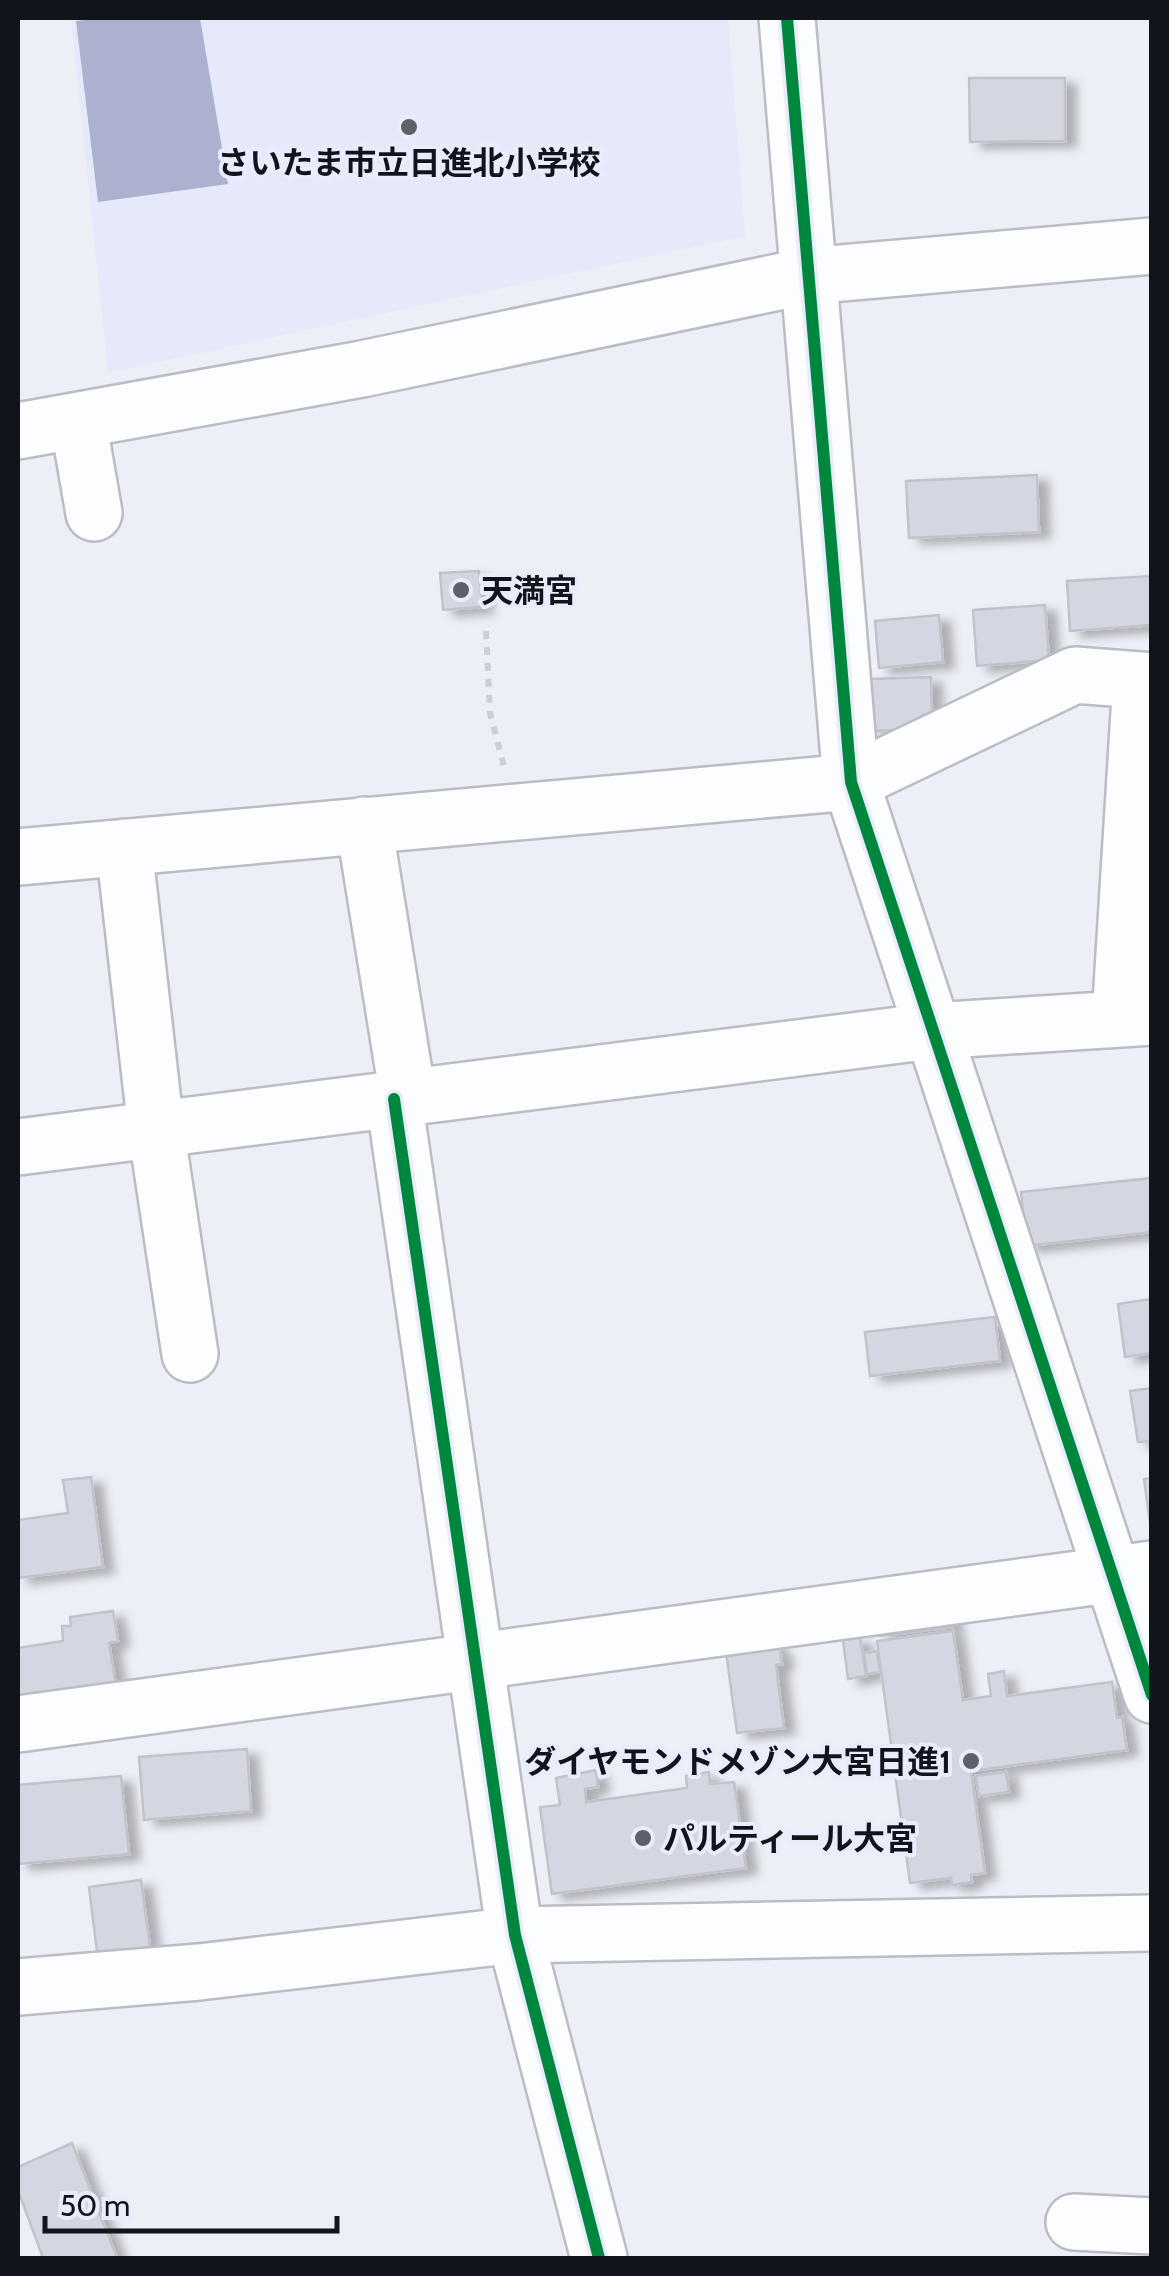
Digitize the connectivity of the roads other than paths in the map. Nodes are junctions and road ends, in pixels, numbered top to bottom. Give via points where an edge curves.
1 (787, 18) edge
2 (1152, 246) edge
3 (807, 276) junction
4 (78, 421) junction
5 (18, 432) edge
6 (94, 513) dead end
7 (1146, 680) edge
8 (851, 782) junction
9 (364, 826) junction
10 (124, 848) junction
11 (18, 857) edge
12 (1136, 1018) edge
13 (931, 1031) junction
14 (401, 1098) junction
15 (156, 1130) junction
16 (18, 1147) edge
17 (190, 1354) dead end
18 (1131, 1572) edge
19 (475, 1660) junction
20 (1152, 1696) edge
21 (18, 1724) edge
22 (1152, 1923) edge
23 (515, 1935) junction
24 (18, 1987) edge
25 (1074, 2222) dead end
26 (1152, 2226) edge
27 (599, 2258) edge

1 - 3 street
2 - 3 street
3 - 4 street via 362,370
3 - 8 street
4 - 5 street
4 - 6 street
7 - 8 street via 1075,675
7 - 12 street
8 - 9 street
8 - 13 street
9 - 10 street
9 - 14 street
10 - 11 street
10 - 15 street
12 - 13 street
13 - 14 street
13 - 18 street
14 - 15 street
14 - 19 street
15 - 16 street
15 - 17 street
18 - 19 street
18 - 20 street
19 - 21 street
19 - 23 street
22 - 23 street
23 - 24 street
23 - 27 street
25 - 26 street

